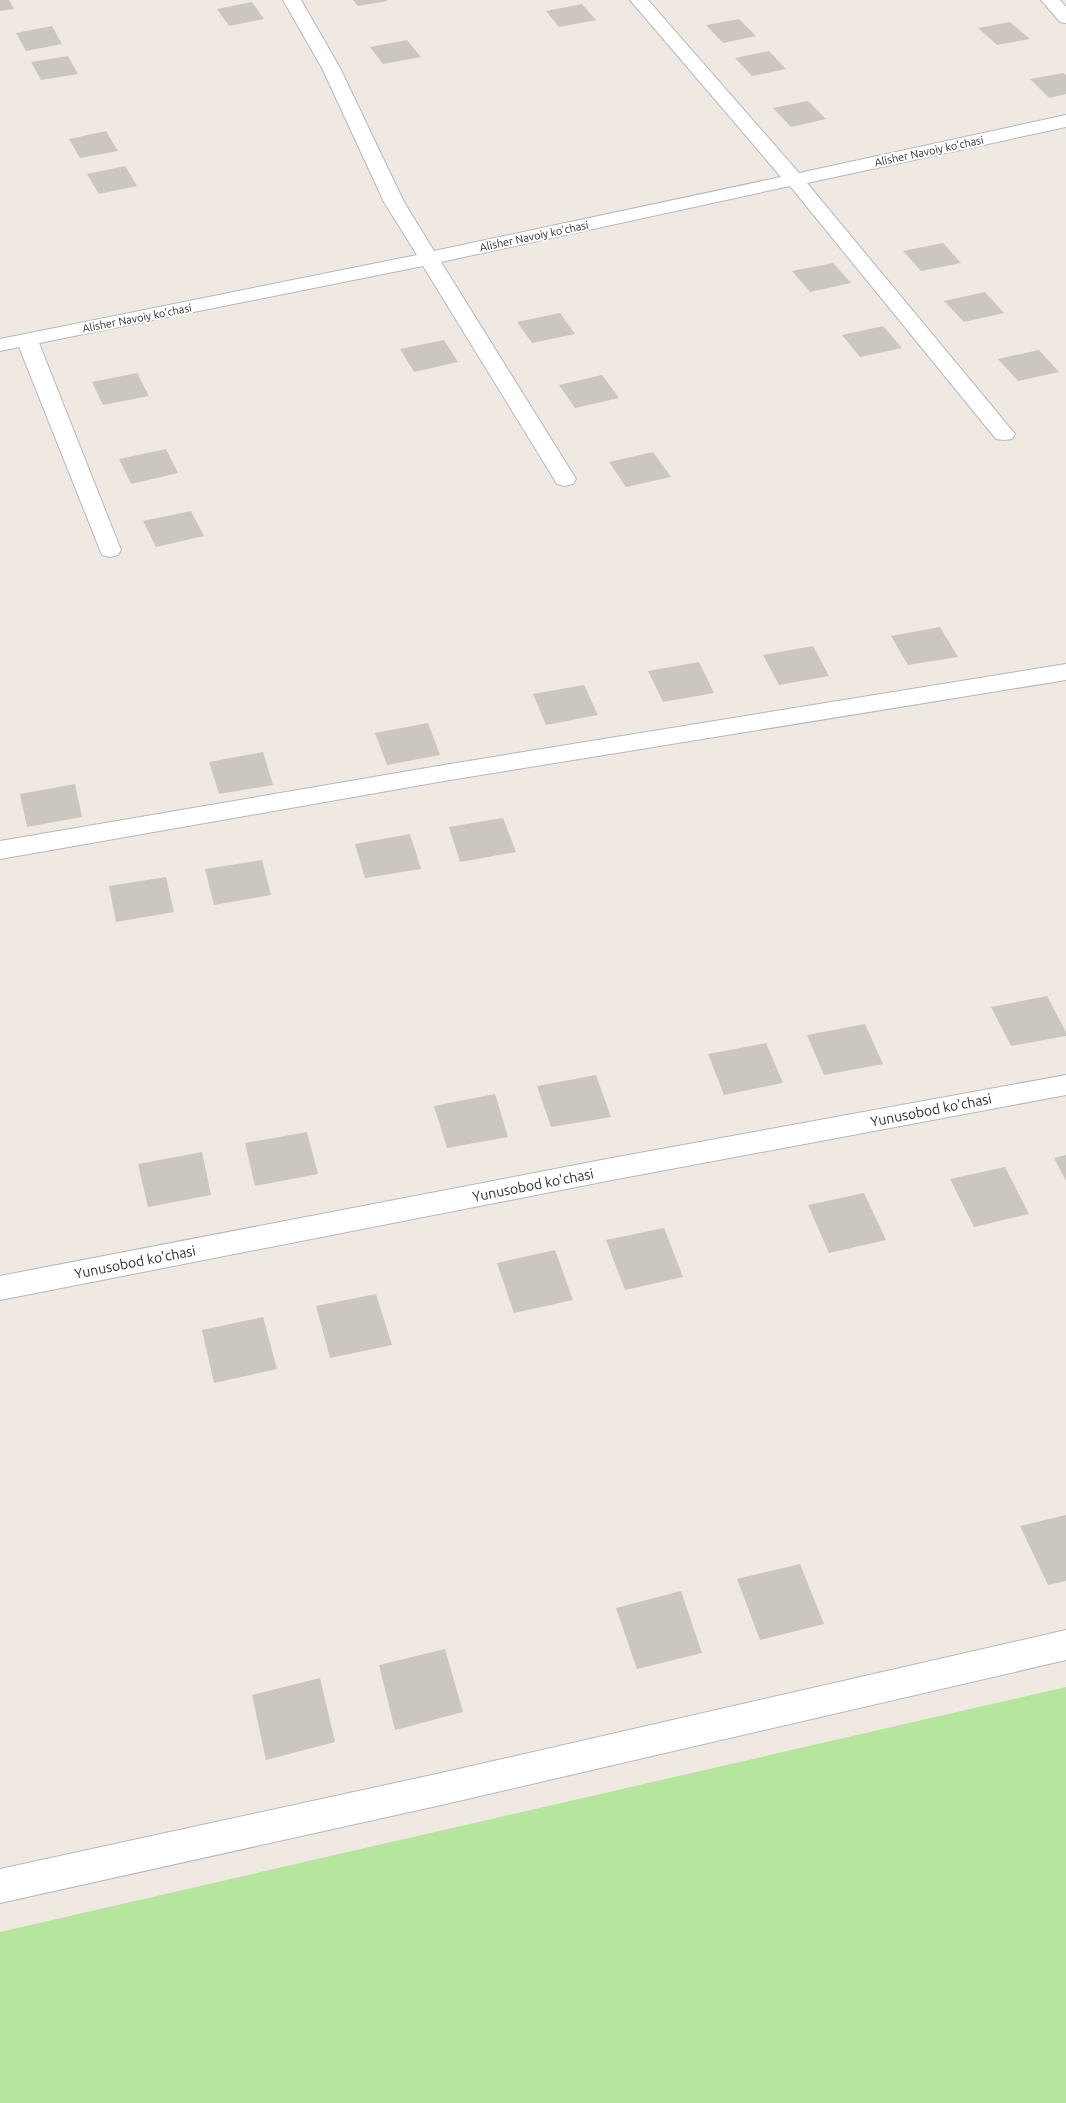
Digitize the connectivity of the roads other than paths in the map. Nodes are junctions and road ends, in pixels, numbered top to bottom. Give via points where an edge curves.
1 (292, 0) edge
2 (639, 0) edge
3 (1050, 0) edge
4 (1066, 18) edge
5 (1066, 121) edge
6 (795, 180) junction
7 (427, 259) junction
8 (27, 340) junction
9 (0, 345) edge
10 (1004, 434) dead end
11 (564, 480) dead end
12 (110, 550) dead end
13 (1066, 672) edge
14 (0, 850) edge
15 (1066, 1085) edge
16 (0, 1288) edge
17 (1066, 1644) edge
18 (0, 1886) edge

1 - 7 street via 331,68 394,202
2 - 6 street
3 - 4 street
5 - 6 street, Alisher Navoiy ko'chasi
6 - 7 street, Alisher Navoiy ko'chasi
6 - 10 street
7 - 8 street, Alisher Navoiy ko'chasi
7 - 11 street
8 - 9 street, Alisher Navoiy ko'chasi
8 - 12 street
13 - 14 street
15 - 16 street, Yunusobod ko'chasi
17 - 18 street via 441,1790

